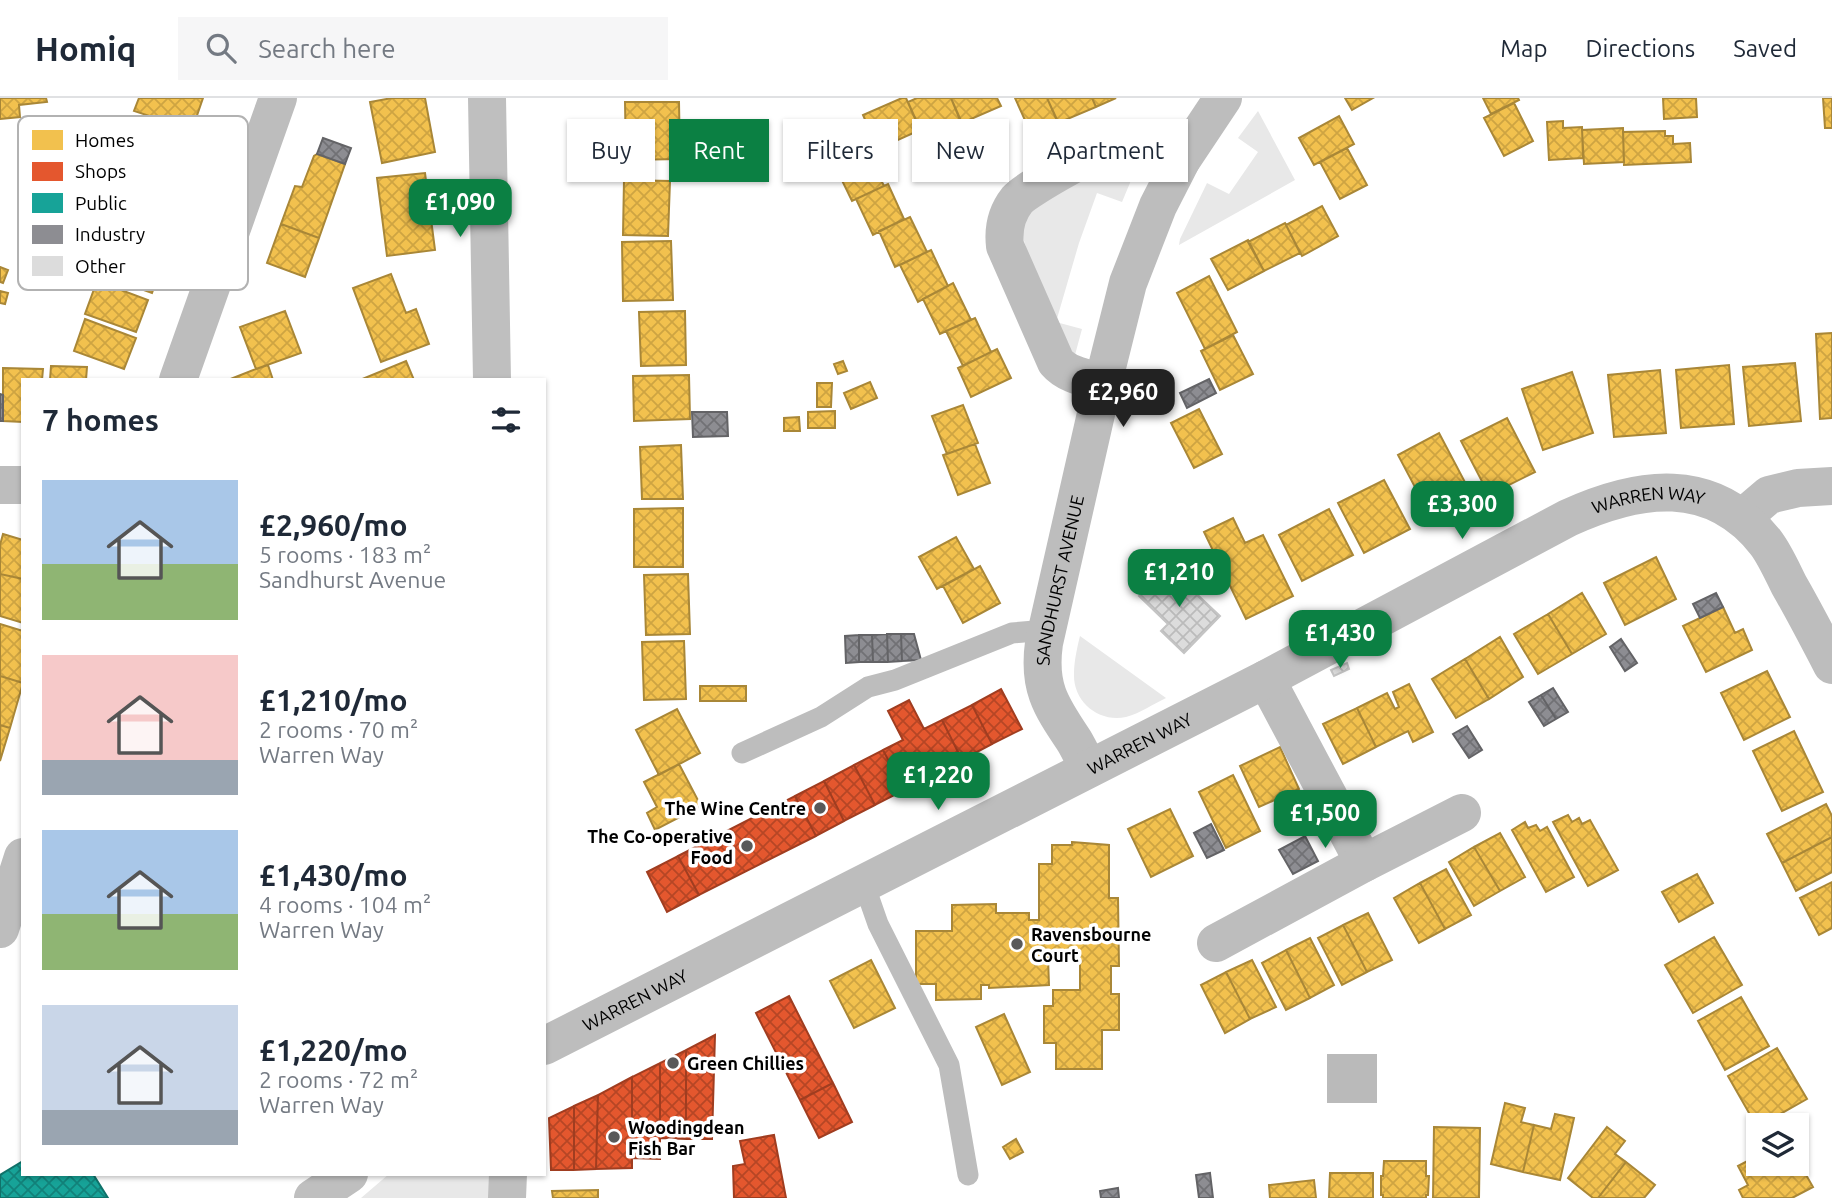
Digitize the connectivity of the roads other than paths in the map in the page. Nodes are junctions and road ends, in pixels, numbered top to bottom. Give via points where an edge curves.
1 (278, 98) edge
2 (487, 98) edge
3 (1223, 98) edge
4 (1188, 150) edge
5 (1045, 182) edge
6 (1170, 182) edge
7 (248, 183) edge
8 (210, 290) edge
9 (179, 378) edge
10 (492, 378) edge
11 (1103, 383) junction
12 (0, 485) edge
13 (21, 485) edge
14 (1832, 486) edge
15 (1742, 519) junction
16 (1047, 630) junction
17 (1832, 664) edge
18 (1266, 679) junction
19 (742, 754) dead end
20 (1089, 768) junction
21 (1462, 813) dead end
22 (21, 863) edge
23 (1364, 863) junction
24 (863, 884) junction
25 (0, 929) edge
26 (1216, 943) dead end
27 (546, 1045) edge
28 (968, 1175) dead end
29 (346, 1176) edge
30 (508, 1176) edge
31 (313, 1198) edge
32 (507, 1198) edge

1 - 7 street
2 - 10 main road
3 - 4 street, SANDHURST AVENUE
5 - 11 street via 1024,193 1007,217 1005,246 1056,362 1073,374
6 - 11 street, SANDHURST AVENUE via 1128,283
8 - 9 street
11 - 16 street, SANDHURST AVENUE
12 - 13 street
14 - 15 street via 1769,495
15 - 17 street, WARREN WAY via 1767,544
15 - 18 street, WARREN WAY via 1723,506 1671,492 1626,496 1597,505
16 - 19 lane via 1012,633 868,687 821,717
16 - 20 street, SANDHURST AVENUE via 1042,667 1046,694
18 - 20 street, WARREN WAY
18 - 23 street
20 - 24 street, WARREN WAY
21 - 23 street
22 - 25 street
23 - 26 street
24 - 27 street, WARREN WAY
24 - 28 lane via 878,924 949,1065
29 - 31 main road
30 - 32 main road

